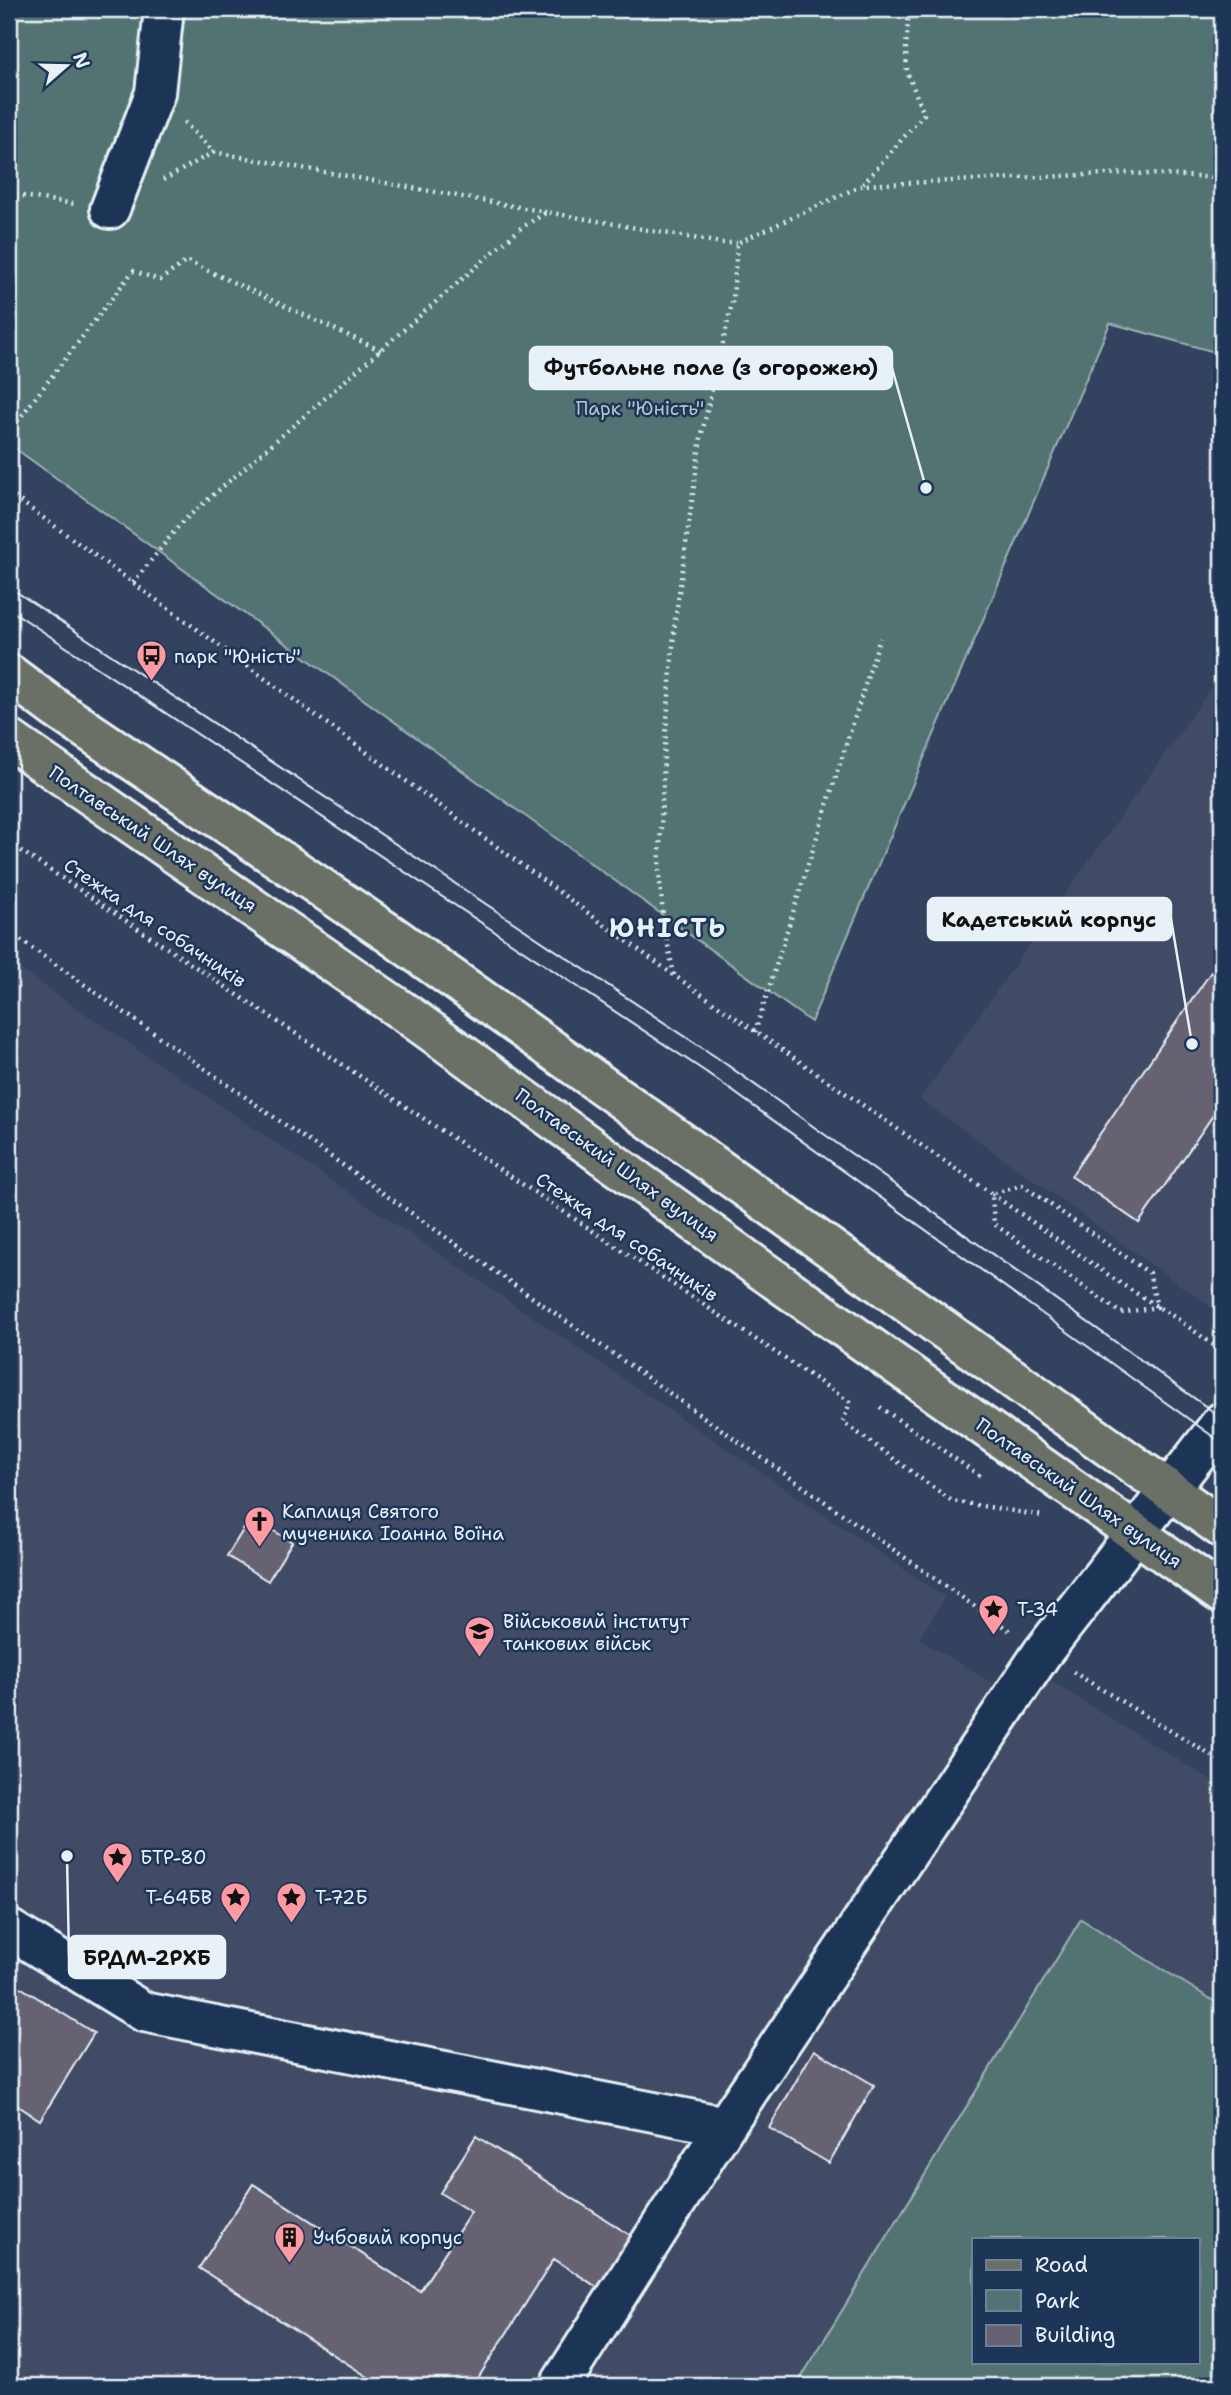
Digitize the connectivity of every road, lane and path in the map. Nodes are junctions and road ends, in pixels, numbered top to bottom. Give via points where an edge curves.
1 (164, 9) edge
2 (909, 9) edge
3 (155, 93) junction
4 (1222, 178) edge
5 (863, 185) junction
6 (9, 194) edge
7 (110, 209) joint
8 (547, 212) junction
9 (737, 243) junction
10 (382, 351) junction
11 (9, 432) edge
12 (9, 493) edge
13 (133, 583) junction
14 (880, 638) dead end
15 (9, 674) edge
16 (9, 739) edge
17 (9, 843) edge
18 (9, 932) edge
19 (675, 976) junction
20 (755, 1032) junction
21 (992, 1194) junction
22 (1157, 1307) junction
23 (1222, 1351) edge
24 (880, 1407) dead end
25 (1222, 1422) edge
26 (983, 1478) dead end
27 (1169, 1490) junction
28 (1048, 1517) dead end
29 (1222, 1528) edge
30 (1137, 1534) junction
31 (1222, 1594) edge
32 (1042, 1653) junction
33 (1222, 1762) edge
34 (9, 1929) edge
35 (725, 2126) junction
36 (559, 2386) edge

1 - 3 street
2 - 5 path via 907,72 924,114
3 - 7 street
3 - 8 path via 214,152
4 - 5 path via 1128,173
5 - 9 path
6 - 7 path
8 - 9 path
8 - 10 path via 521,228
9 - 19 path via 733,299 701,437 674,621 659,872
10 - 11 path via 187,261 160,280 133,271
10 - 13 path via 181,523
12 - 13 path
13 - 19 path
14 - 20 path
15 - 27 main road via 390,934
16 - 30 main road, Полтавський Шлях вулиця via 411,1017
17 - 28 path, Стежка для собачників via 850,1402 843,1422 952,1501
18 - 32 path
19 - 20 path
20 - 21 path
21 - 22 path
21 - 22 path via 1022,1185 1149,1273
21 - 22 path via 994,1224 1121,1313
22 - 23 path
24 - 26 path
25 - 27 street
27 - 29 main road
27 - 30 street
30 - 31 main road, Полтавський Шлях вулиця
30 - 32 street
32 - 33 path
32 - 35 street
34 - 35 street via 144,2012
35 - 36 street

